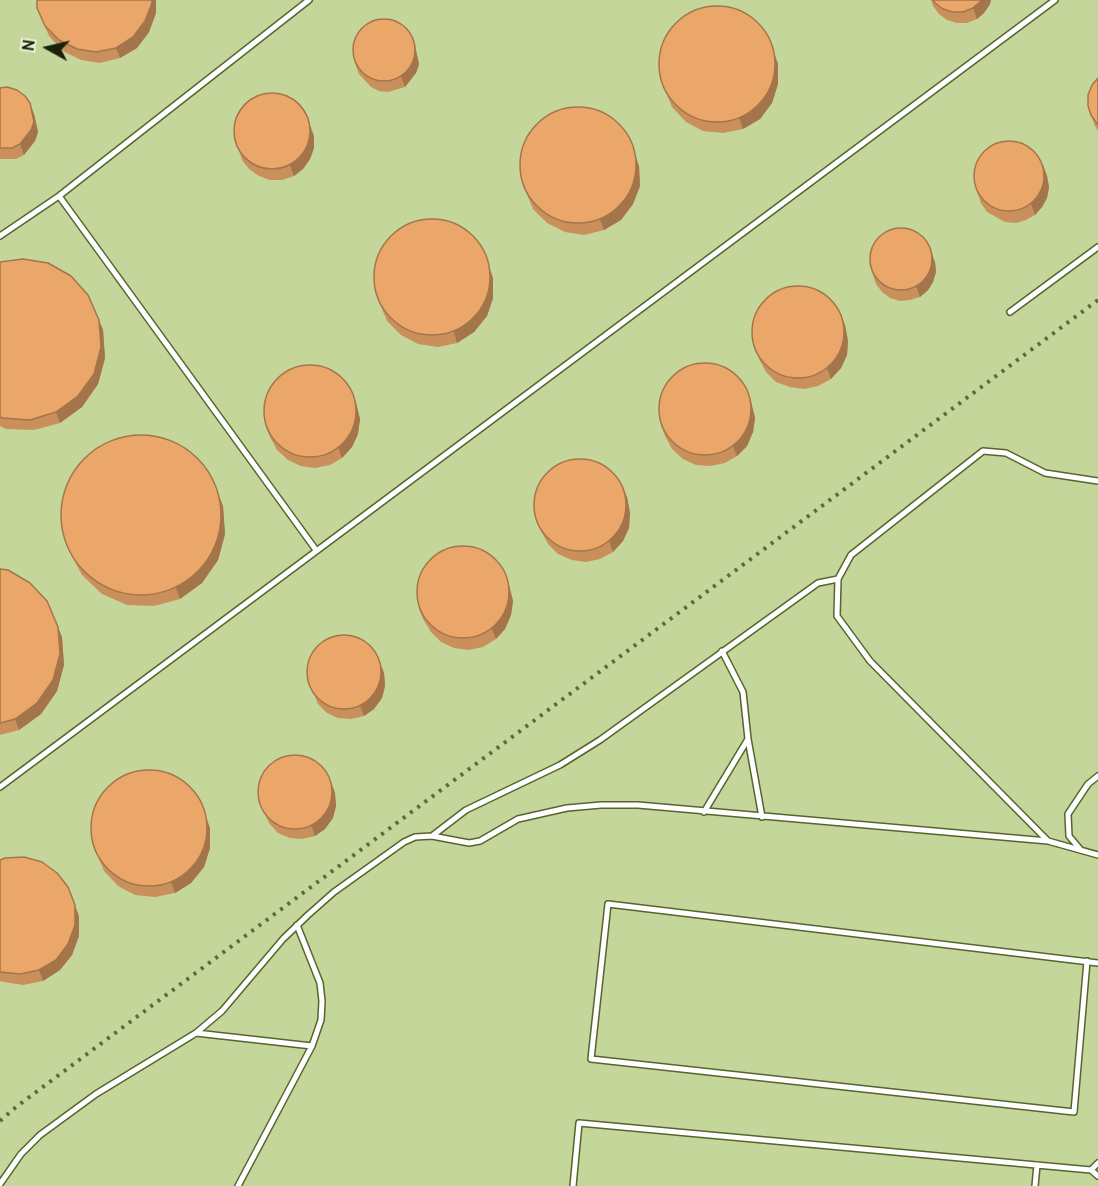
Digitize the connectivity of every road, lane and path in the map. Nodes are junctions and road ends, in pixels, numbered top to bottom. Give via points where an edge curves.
1 (309, 0) edge
2 (1055, 0) edge
3 (59, 196) junction
4 (0, 236) edge
5 (1098, 247) edge
6 (1010, 312) dead end
7 (1098, 481) edge
8 (316, 550) junction
9 (838, 579) junction
10 (722, 651) junction
11 (748, 739) junction
12 (1098, 776) edge
13 (0, 787) edge
14 (704, 812) junction
15 (762, 817) junction
16 (432, 836) junction
17 (1048, 841) junction
18 (1081, 850) junction
19 (1098, 855) edge
20 (297, 925) junction
21 (1087, 961) junction
22 (1098, 963) edge
23 (196, 1033) junction
24 (312, 1046) junction
25 (1098, 1163) edge
26 (1037, 1165) junction
27 (1091, 1170) junction
28 (1098, 1176) edge
29 (0, 1184) edge
30 (237, 1186) edge
31 (573, 1186) edge
32 (1035, 1186) edge

1 - 3 lane
2 - 8 lane
3 - 4 lane
3 - 8 lane
5 - 6 lane
7 - 9 lane via 1045,473 1006,453 983,451 850,555
8 - 13 lane
9 - 10 lane via 818,583
9 - 17 lane via 837,616 870,661
10 - 11 lane via 743,692
10 - 16 lane via 600,740 560,765 466,810
11 - 14 lane
11 - 15 lane
12 - 18 lane via 1068,814 1069,836
14 - 15 lane
14 - 16 lane via 638,806 567,808 518,819 480,841 469,843
15 - 17 lane
16 - 20 lane via 404,842 334,892
17 - 18 lane
18 - 19 lane
20 - 23 lane via 222,1011
20 - 24 lane via 320,983 321,1020
21 - 21 lane via 608,904 591,1059 1074,1112
21 - 22 lane
23 - 24 lane
23 - 29 lane via 96,1094 40,1135
24 - 30 lane
25 - 27 lane
26 - 27 lane
26 - 31 lane via 579,1123
26 - 32 lane
27 - 28 lane

